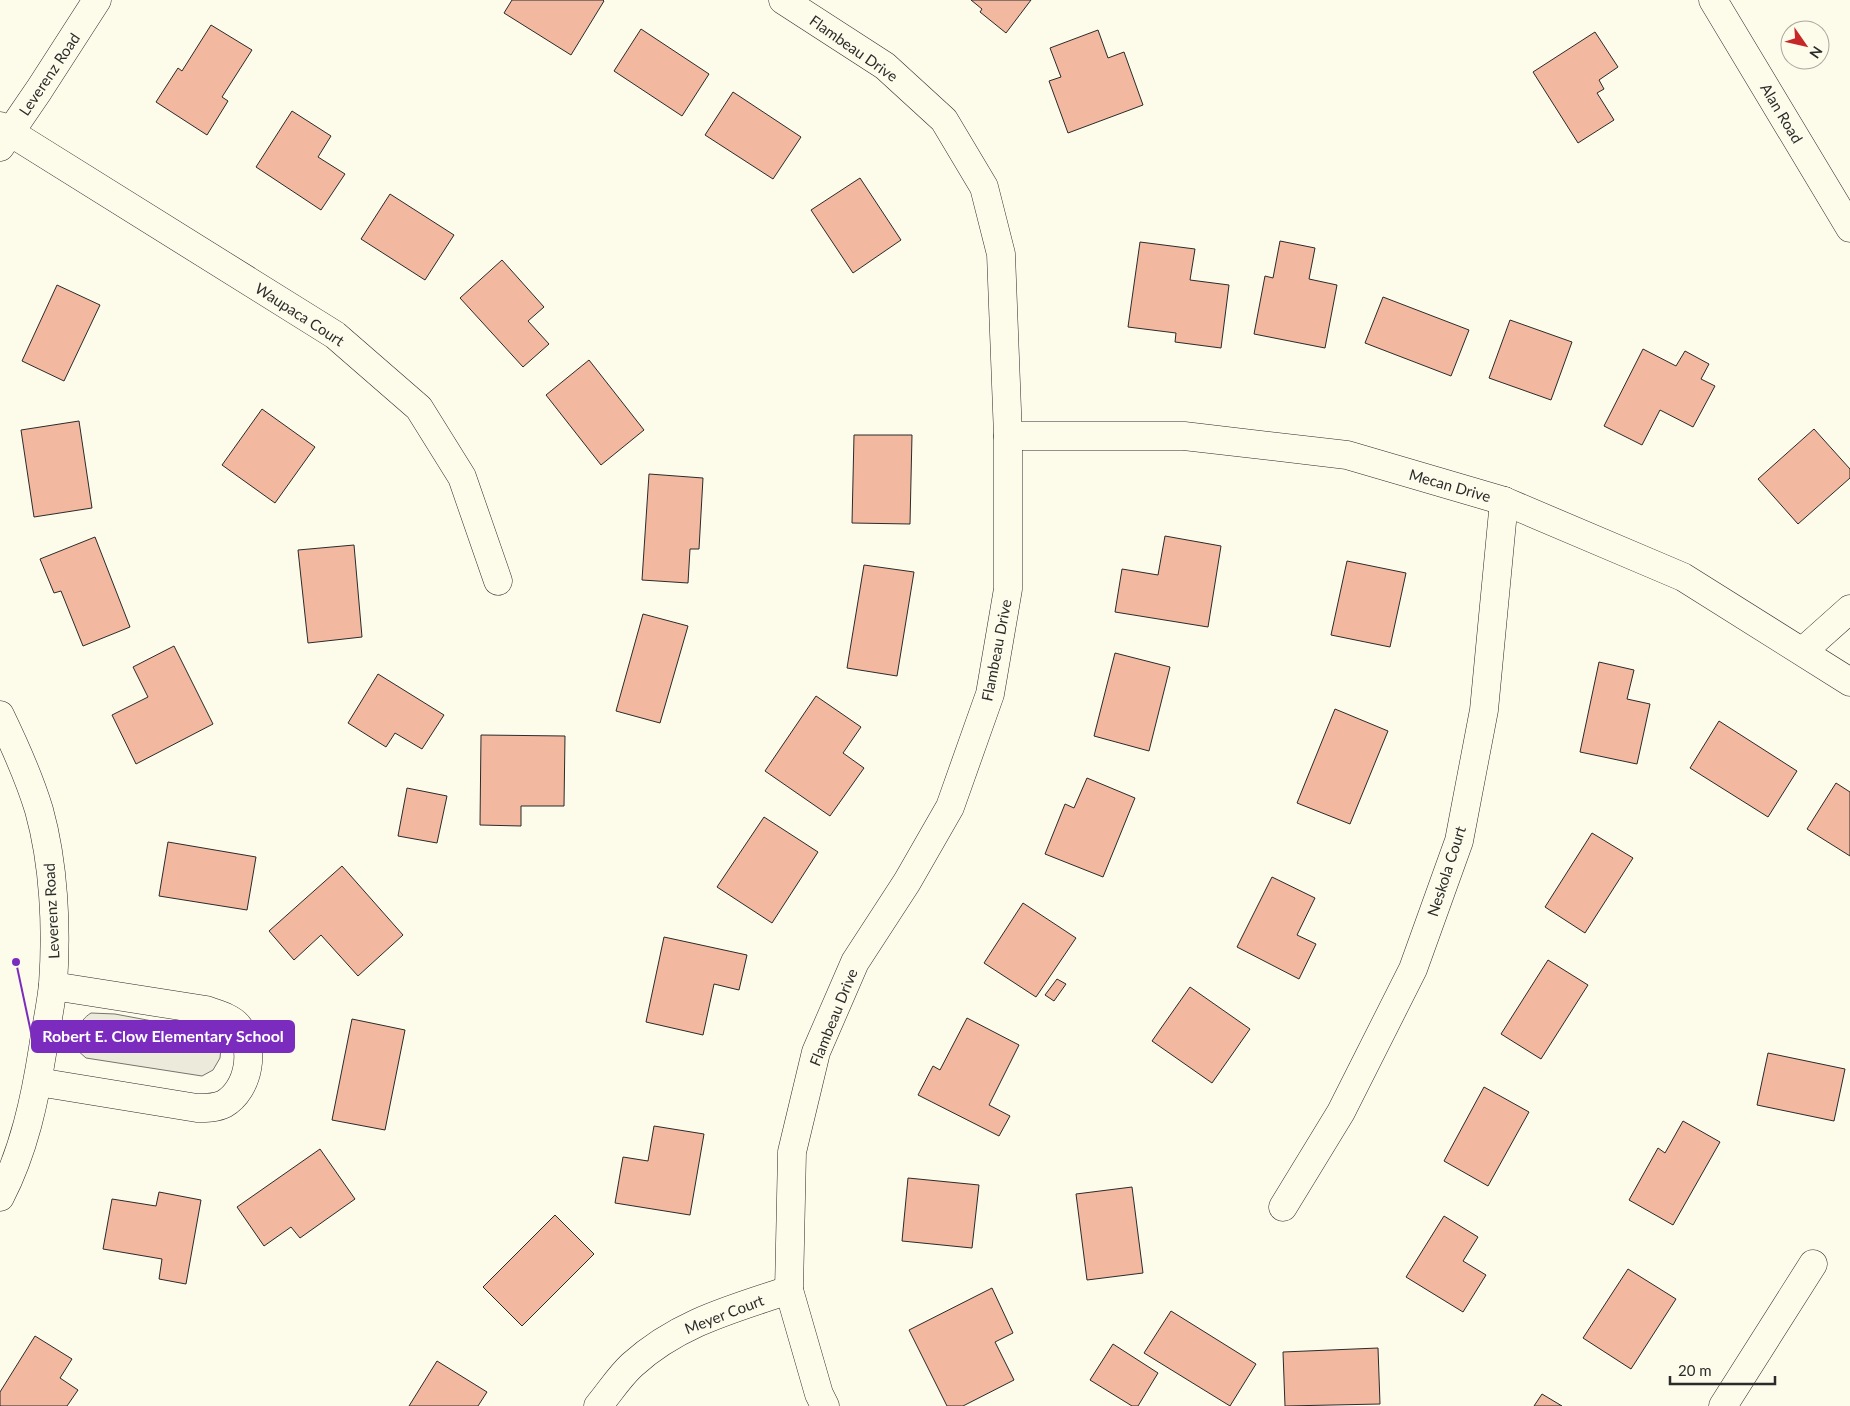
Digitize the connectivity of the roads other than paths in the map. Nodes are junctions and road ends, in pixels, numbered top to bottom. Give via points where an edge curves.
1 (97, 0) edge
2 (783, 0) edge
3 (1721, 3) edge
4 (3, 135) edge
5 (1850, 228) edge
6 (1008, 436) junction
7 (1504, 501) junction
8 (498, 581) dead end
9 (1850, 609) edge
10 (1803, 651) junction
11 (1850, 682) edge
12 (0, 715) edge
13 (53, 986) junction
14 (38, 1082) junction
15 (0, 1197) edge
16 (1283, 1207) dead end
17 (1814, 1264) dead end
18 (789, 1290) junction
19 (598, 1406) edge
20 (825, 1406) edge
21 (1723, 1406) edge

1 - 4 street, Leverenz Road via 39,90
2 - 6 street, Flambeau Drive via 885,66 944,120 984,187 1001,254
3 - 5 street, Alan Road
4 - 8 street, Waupaca Court via 335,335 419,408 462,477
6 - 7 street, Mecan Drive via 1184,436 1347,455
6 - 18 street, Flambeau Drive via 1008,589 990,694 950,807 907,882 855,962 816,1052 792,1152
7 - 10 street, Mecan Drive via 1683,578
7 - 16 street, Neskola Court via 1484,710 1459,842 1413,969 1341,1112
9 - 10 street
10 - 11 street, Mecan Drive
12 - 13 street, Leverenz Road via 39,811 48,856 55,929
13 - 14 street, Leverenz Road
13 - 14 street via 206,1010 223,1016 237,1024 247,1039 250,1058 236,1093 224,1104 211,1108
14 - 15 street, Leverenz Road via 22,1144
17 - 21 street
18 - 19 street, Meyer Court via 710,1316 666,1337 631,1366
18 - 20 street, Flambeau Drive

